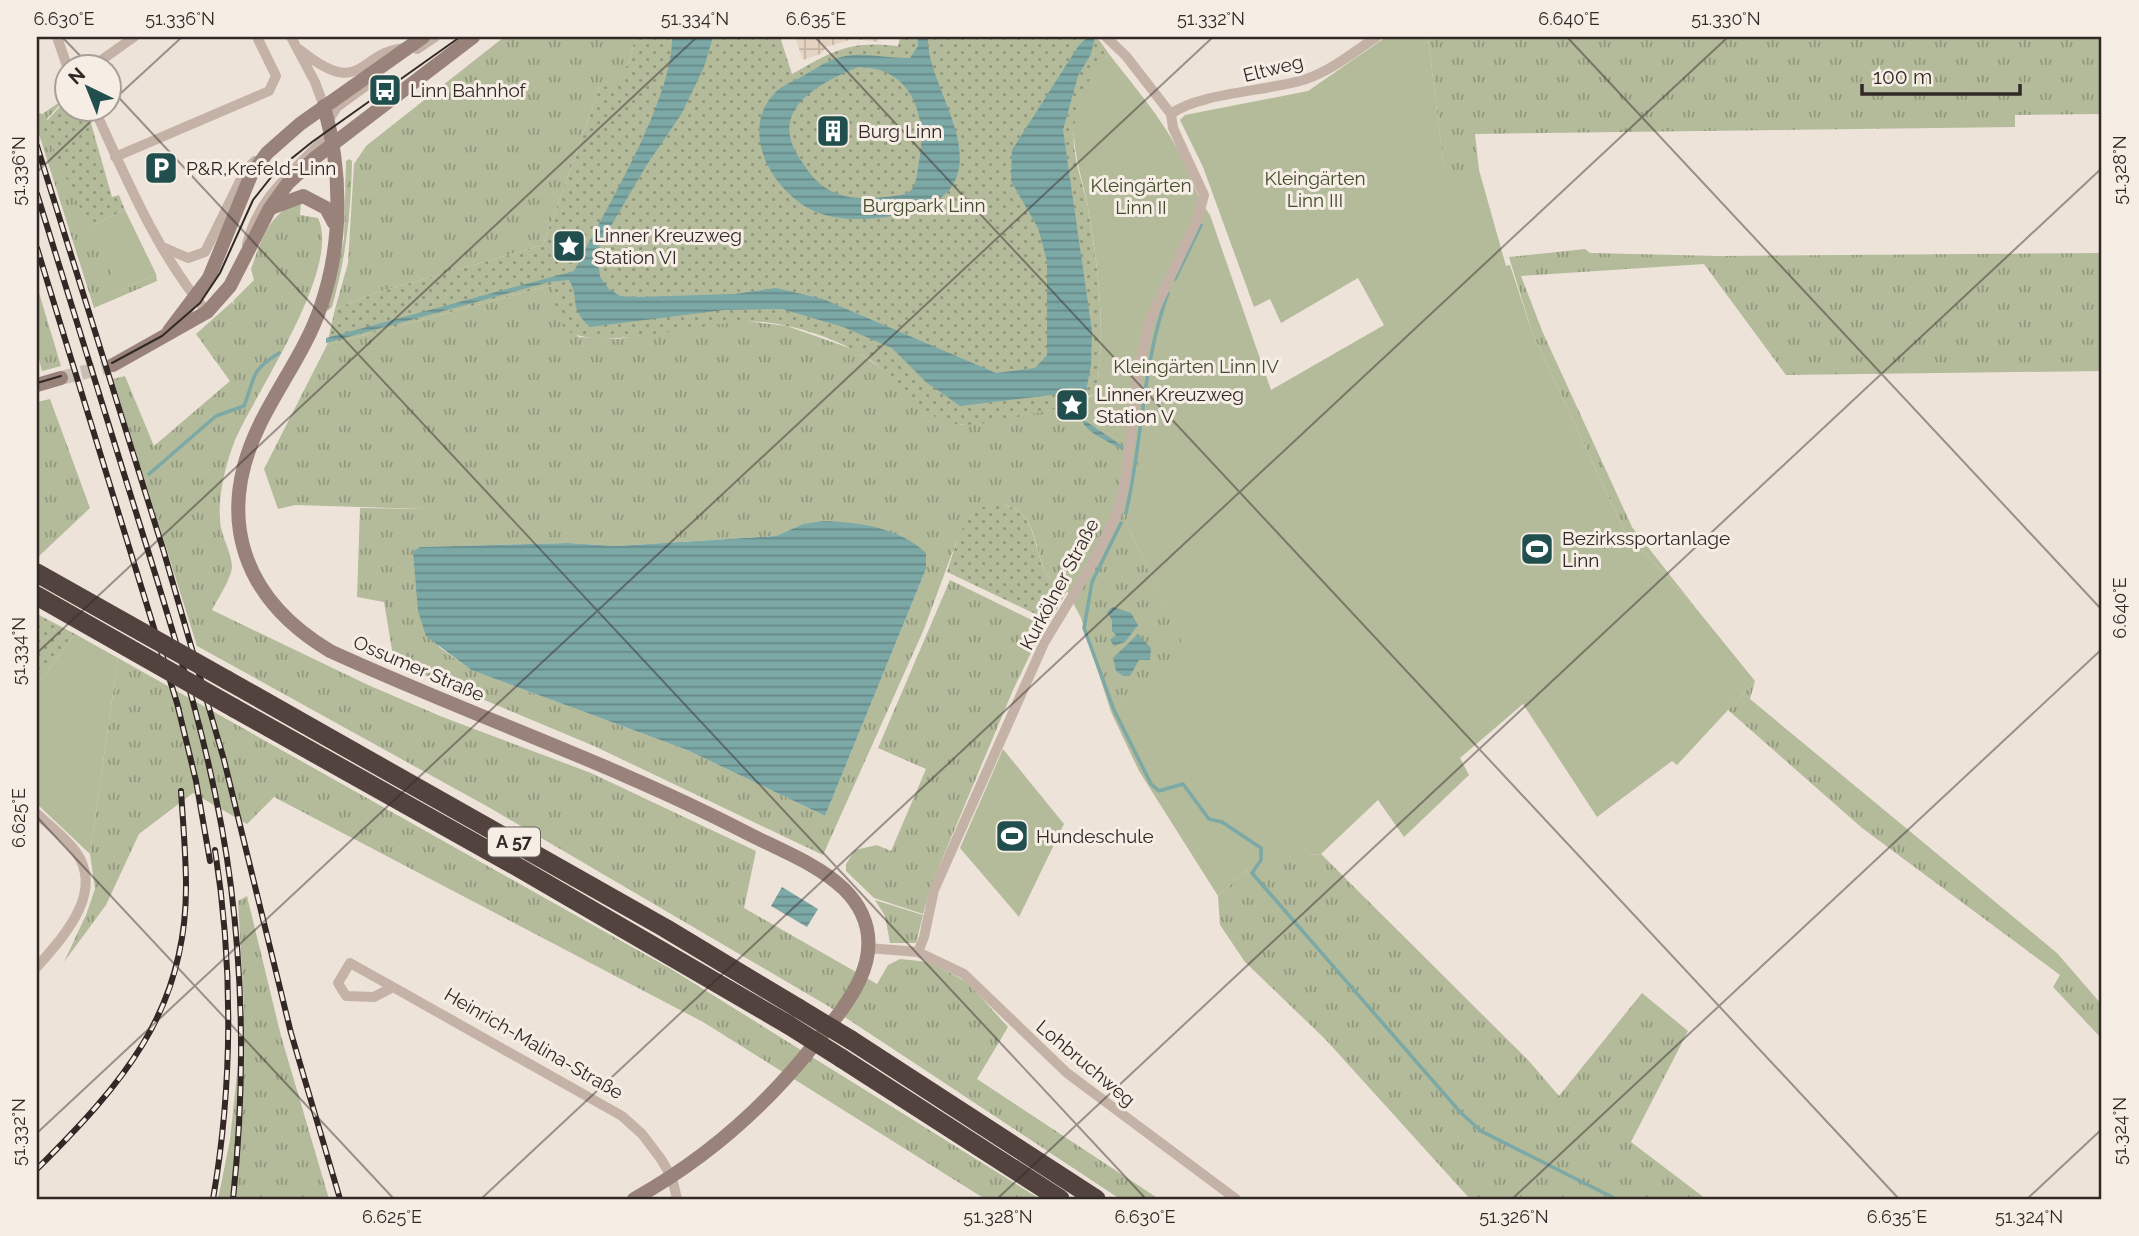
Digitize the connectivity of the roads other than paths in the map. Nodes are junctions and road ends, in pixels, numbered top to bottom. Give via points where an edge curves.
1 (134, 37) edge
2 (257, 37) edge
3 (291, 37) edge
4 (423, 37) edge
5 (435, 37) edge
6 (473, 37) edge
7 (1376, 37) edge
8 (1108, 39) edge
9 (408, 48) junction
10 (300, 50) junction
11 (113, 52) edge
12 (324, 106) junction
13 (1171, 114) junction
14 (100, 122) edge
15 (331, 132) junction
16 (115, 157) junction
17 (264, 157) junction
18 (270, 208) junction
19 (337, 230) junction
20 (163, 246) junction
21 (242, 267) junction
22 (195, 299) junction
23 (207, 312) junction
24 (146, 349) junction
25 (113, 365) tunnel mouth
26 (61, 379) tunnel mouth
27 (37, 385) edge
28 (37, 573) edge
29 (37, 596) edge
30 (37, 814) edge
31 (868, 948) junction
32 (918, 952) junction
33 (37, 967) edge
34 (393, 987) junction
35 (984, 1148) junction
36 (672, 1178) junction
37 (634, 1199) edge
38 (677, 1199) edge
39 (1036, 1199) edge
40 (1060, 1199) edge
41 (1096, 1199) edge
42 (1236, 1199) edge

1 - 11 street
2 - 16 street via 276,76 269,91
3 - 10 street
4 - 9 main road
5 - 15 street via 337,107
6 - 15 main road
7 - 13 street, Eltweg via 1308,79 1189,105
8 - 13 street, Kurkölner Straße
9 - 10 street via 393,48 361,70 339,73
9 - 12 main road
10 - 12 street
12 - 15 main road, Ossumer Straße
12 - 17 main road
13 - 32 street, Kurkölner Straße via 1204,195 1198,218 1149,322 1118,507 1096,557 1044,643 934,890
14 - 16 street
15 - 18 main road
15 - 19 main road, Ossumer Straße
15 - 21 street via 274,187 259,209
16 - 20 street
17 - 20 street via 245,171 205,252 188,258
17 - 22 main road via 251,175 209,278
18 - 19 main road via 291,198 316,200 326,208
18 - 21 main road
19 - 31 main road, Ossumer Straße via 331,274 317,319 260,423 241,476 241,540 269,602 330,652 645,783 798,860 834,881 854,901 867,930
20 - 22 street
21 - 23 main road
22 - 23 street
22 - 24 main road via 168,332
23 - 24 main road
24 - 25 main road
26 - 27 main road
28 - 41 highway, A 57, bridge via 654,921 851,1040
29 - 35 highway, A 57, bridge via 787,1024
30 - 33 street via 77,853 85,869 86,887 72,922
31 - 32 street
31 - 36 main road, Ossumer Straße via 859,982 842,1011 792,1073 735,1130
32 - 42 street, Lohbruchweg via 964,974 1067,1073
34 - 34 street, Heinrich-Malina-Straße via 374,997 346,996 338,983 350,963
34 - 36 street, Heinrich-Malina-Straße via 622,1116 642,1134
35 - 39 highway via 990,1162
35 - 40 highway, A 57
36 - 37 main road
36 - 38 street

